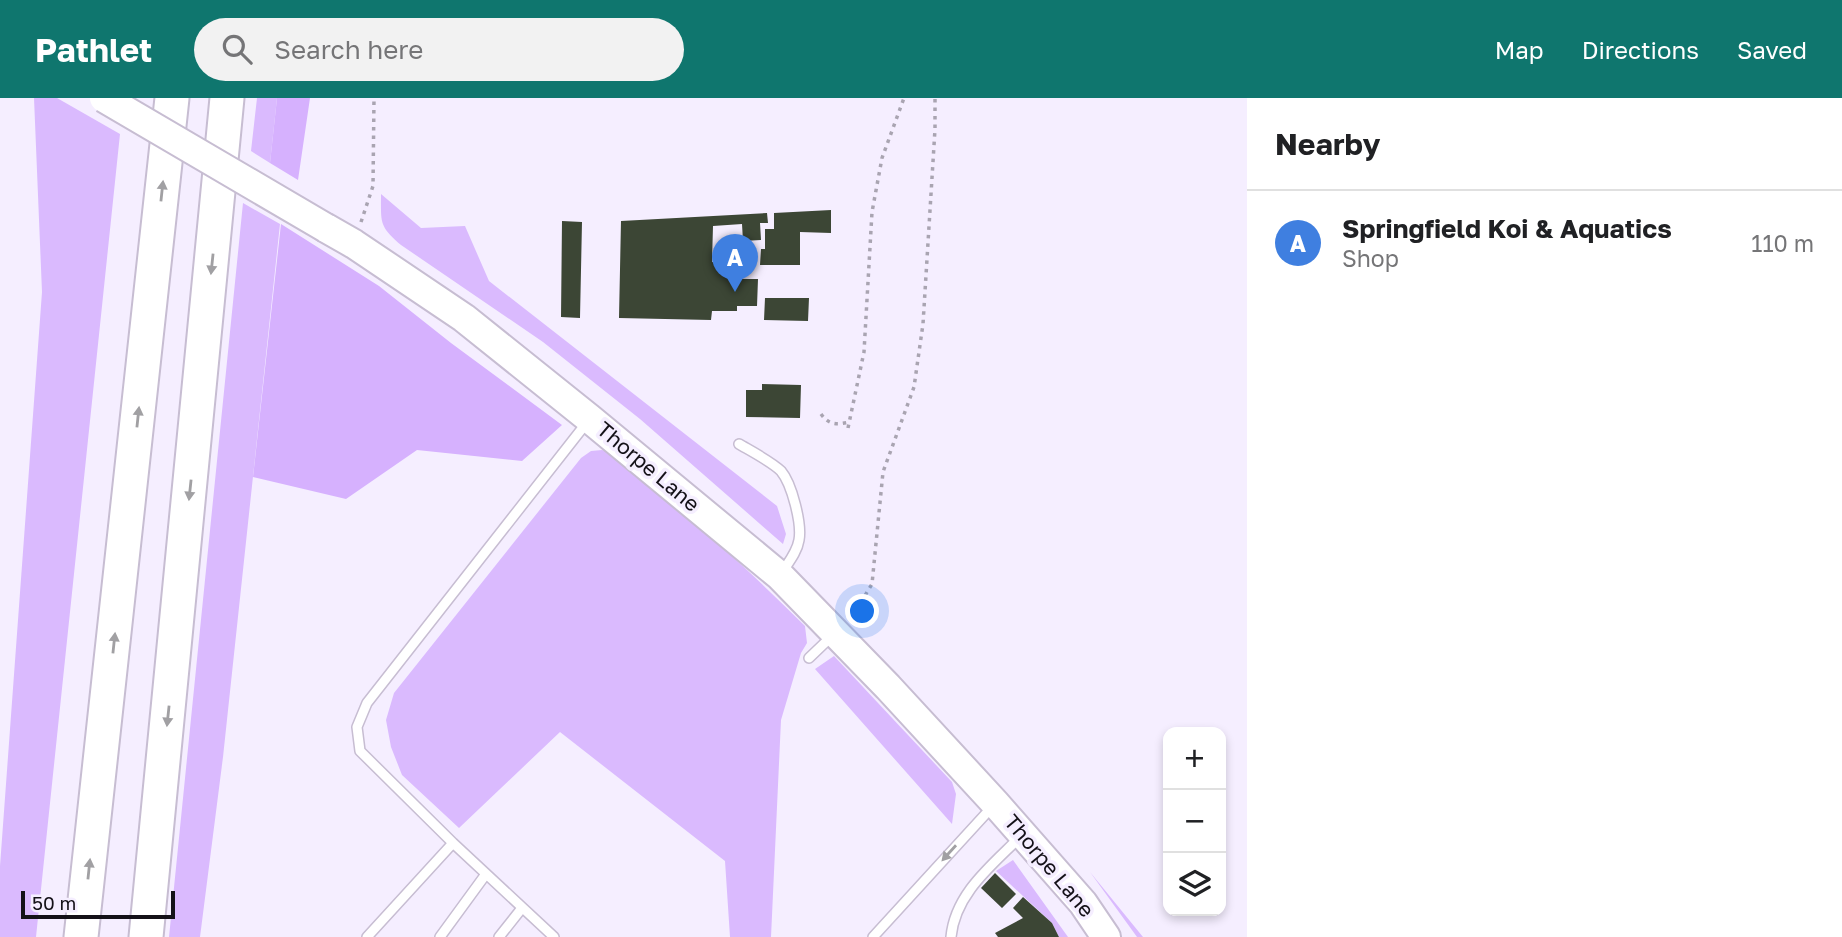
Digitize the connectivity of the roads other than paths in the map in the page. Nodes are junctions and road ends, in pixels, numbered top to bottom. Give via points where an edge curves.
1 (104, 98) edge
2 (172, 98) edge
3 (227, 98) edge
4 (590, 419) junction
5 (739, 444) dead end
6 (780, 576) junction
7 (835, 633) junction
8 (809, 658) dead end
9 (995, 803) junction
10 (1023, 834) junction
11 (453, 843) junction
12 (486, 874) junction
13 (522, 908) junction
14 (1105, 936) edge
15 (81, 937) edge
16 (146, 937) edge
17 (367, 937) edge
18 (440, 937) edge
19 (499, 937) edge
20 (554, 937) edge
21 (873, 937) edge
22 (951, 937) edge

1 - 4 main road, Thorpe Lane, bridge via 354,244 464,318
15 -> 2 highway
3 -> 16 highway
4 - 6 main road, Thorpe Lane
4 - 11 lane via 367,703 357,727 360,751
5 - 6 lane via 782,472 794,498 800,539
6 - 7 main road, Thorpe Lane
7 - 8 lane
7 - 9 main road, Thorpe Lane
9 - 10 main road, Thorpe Lane
9 -> 21 lane
10 - 14 main road, Thorpe Lane via 1083,903
10 - 22 lane via 973,883
11 - 12 lane
11 - 17 lane
12 - 13 lane
12 - 18 lane
13 - 19 lane
13 - 20 lane

